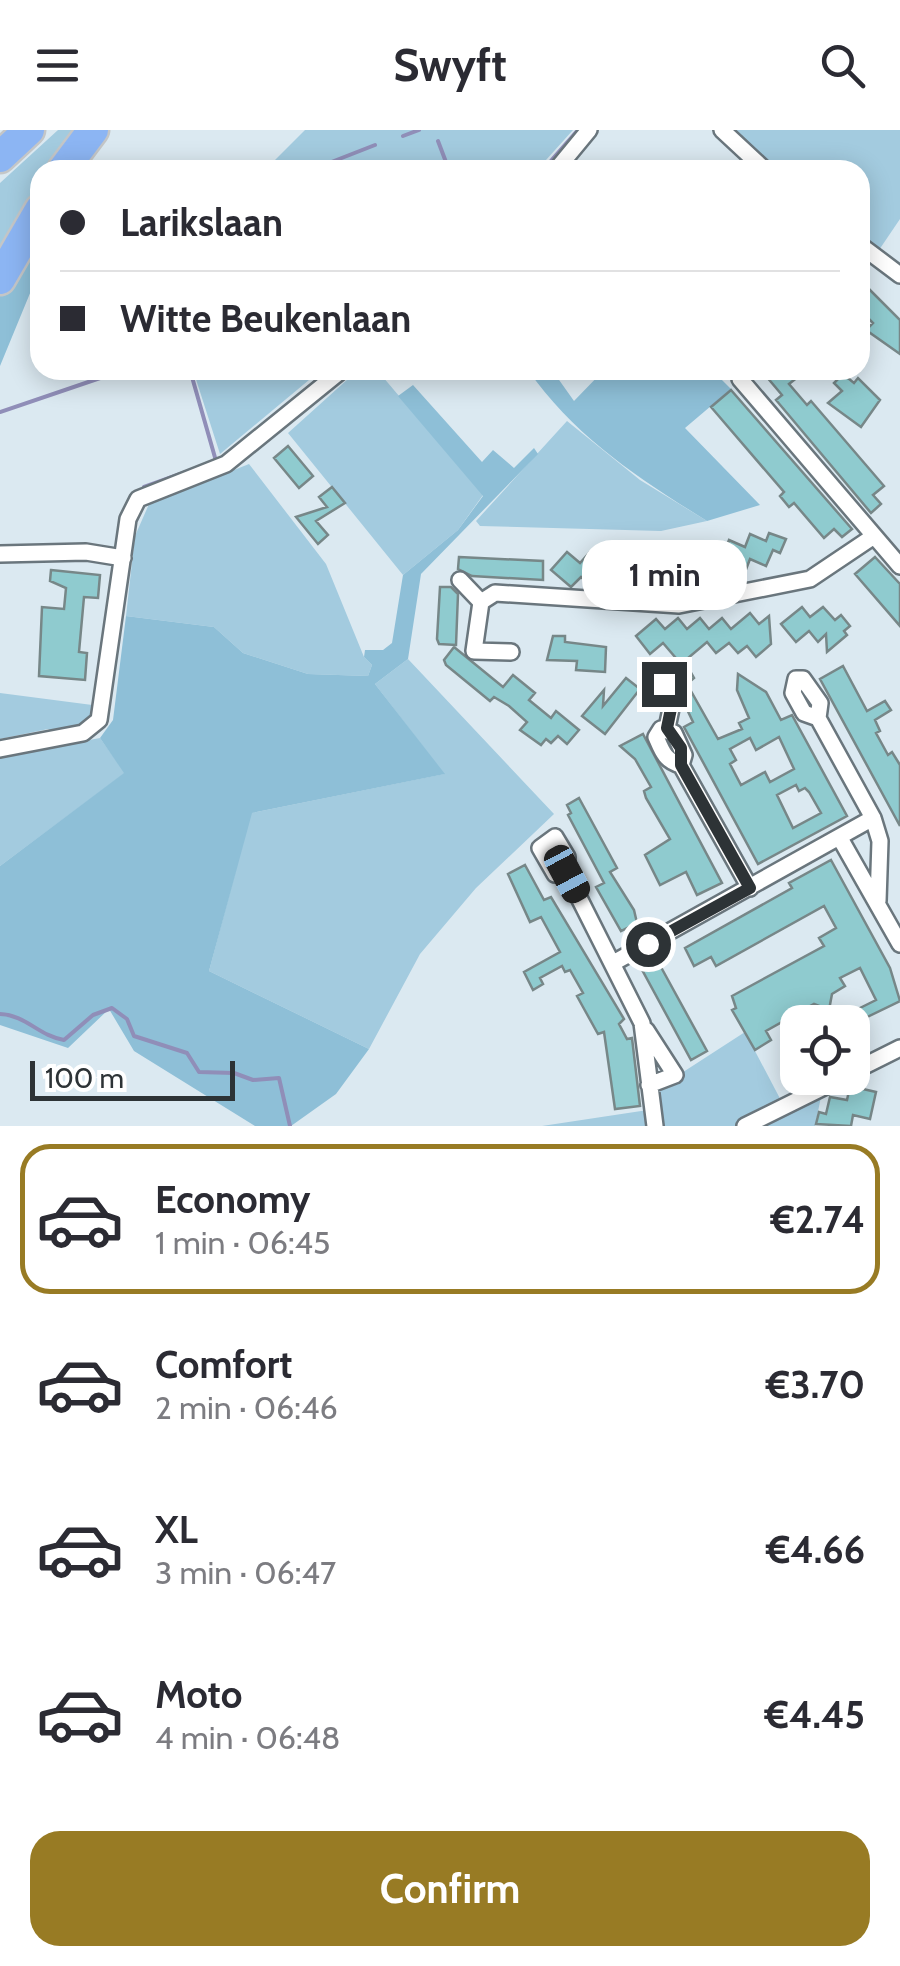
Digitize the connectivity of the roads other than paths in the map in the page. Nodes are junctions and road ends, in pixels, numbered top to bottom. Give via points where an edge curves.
1 (29, 130) edge
2 (93, 130) edge
3 (590, 130) edge
4 (722, 130) edge
5 (0, 157) edge
6 (70, 160) edge
7 (564, 160) edge
8 (754, 160) edge
9 (30, 228) edge
10 (870, 252) edge
11 (900, 275) edge
12 (0, 280) edge
13 (330, 380) edge
14 (741, 380) edge
15 (874, 536) junction
16 (0, 554) edge
17 (123, 558) junction
18 (900, 566) edge
19 (460, 580) dead end
20 (480, 602) junction
21 (510, 652) dead end
22 (664, 684) dead end
23 (818, 718) dead end
24 (0, 749) edge
25 (872, 818) junction
26 (841, 840) junction
27 (567, 874) dead end
28 (750, 888) junction
29 (878, 900) junction
30 (900, 944) edge
31 (614, 962) junction
32 (642, 1022) junction
33 (900, 1048) edge
34 (870, 1063) edge
35 (649, 1085) junction
36 (808, 1095) edge
37 (654, 1122) edge
38 (745, 1126) edge

1 - 5 highway
2 - 6 highway
3 - 7 street
4 - 8 street
9 - 12 highway
10 - 11 street
13 - 17 street via 226,464 138,499
14 - 15 street
15 - 18 street
15 - 20 street via 810,579 747,594 679,605 495,593
16 - 17 street
17 - 24 street via 99,720 83,732
19 - 20 street
20 - 21 street via 474,651
22 - 28 street via 673,699 667,728 681,748 681,765
23 - 25 street
25 - 26 street
25 - 29 street via 880,841
26 - 28 street
26 - 29 street
27 - 31 street
28 - 31 street
29 - 30 street
31 - 32 street
32 - 35 street
32 - 35 street via 674,1075
33 - 34 street
35 - 37 street
36 - 38 street

